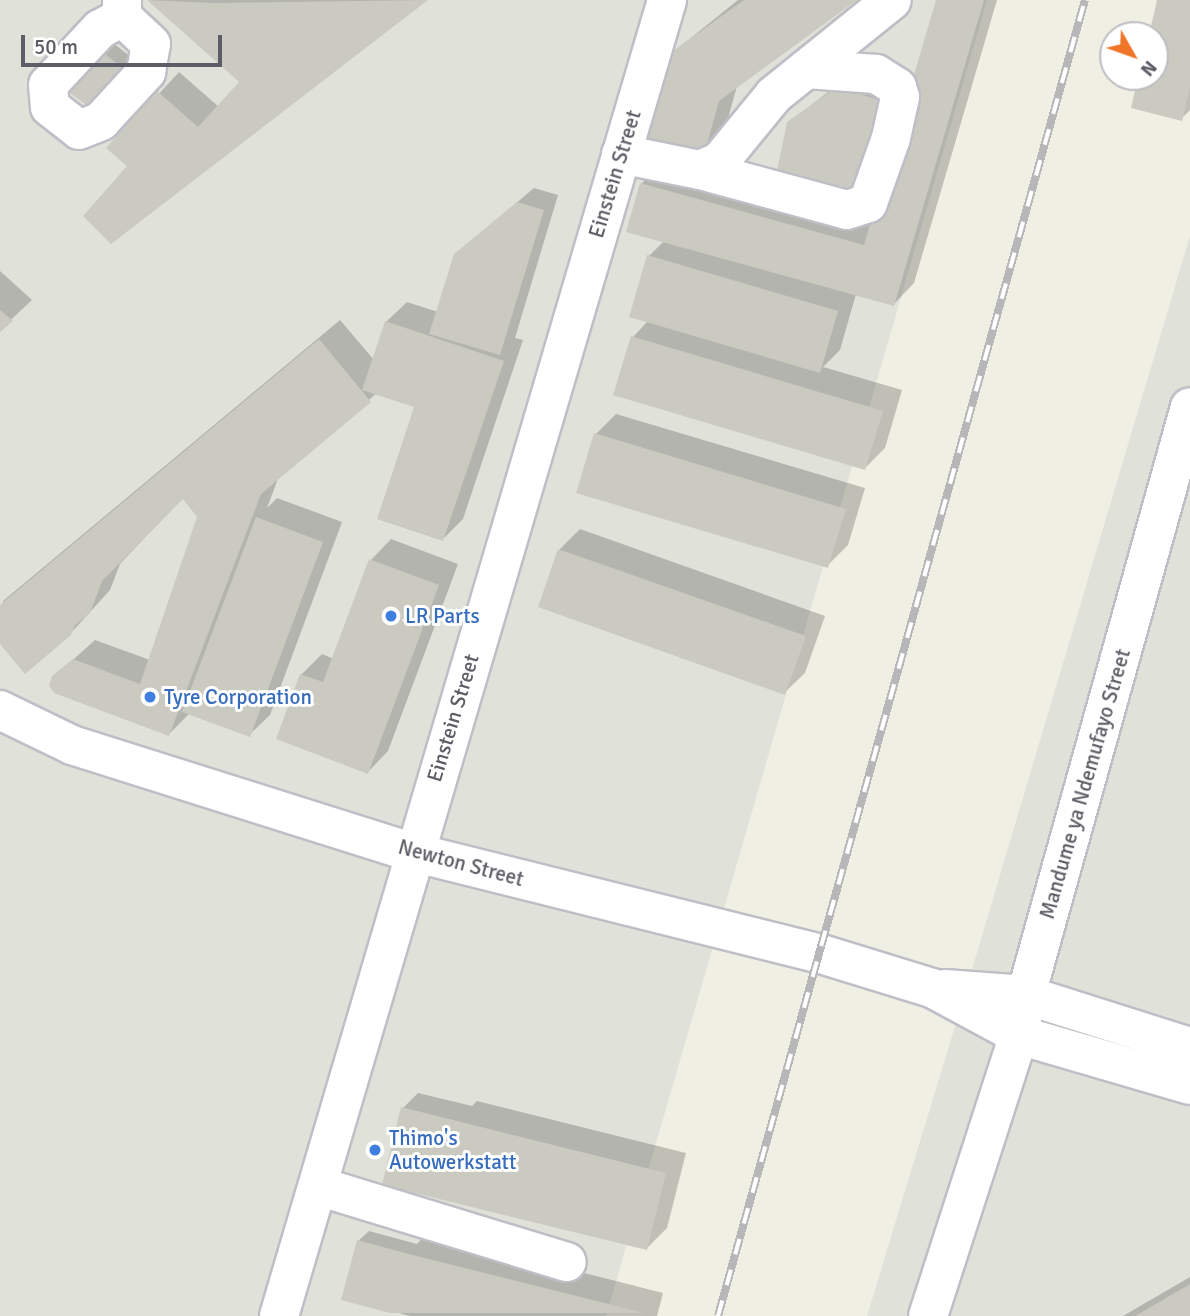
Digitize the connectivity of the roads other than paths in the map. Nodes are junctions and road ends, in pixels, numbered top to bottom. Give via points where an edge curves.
1 (667, 0) edge
2 (892, 0) edge
3 (806, 69) junction
4 (621, 154) junction
5 (700, 170) junction
6 (1190, 407) edge
7 (0, 710) edge
8 (412, 852) junction
9 (932, 988) junction
10 (1026, 995) junction
11 (1019, 1035) junction
12 (1190, 1047) edge
13 (1190, 1085) edge
14 (318, 1186) junction
15 (567, 1262) dead end
16 (279, 1316) edge
17 (928, 1316) edge

1 - 4 street, Einstein Street
2 - 3 street
3 - 5 street via 774,95 720,161
3 - 5 street via 876,74 897,87 900,97 891,138 868,203 847,210
4 - 5 street
4 - 8 street, Einstein Street
6 - 10 street, Mandume ya Ndemufayo Street
7 - 8 street, Newton Street via 72,745
8 - 9 street, Newton Street via 818,953
8 - 14 street, Einstein Street
9 - 10 street, Newton Street
9 - 11 street, Newton Street
10 - 11 street, Mandume ya Ndemufayo Street
10 - 12 street
11 - 13 street
11 - 17 street, Mandume ya Ndemufayo Street
14 - 15 street
14 - 16 street, Einstein Street

